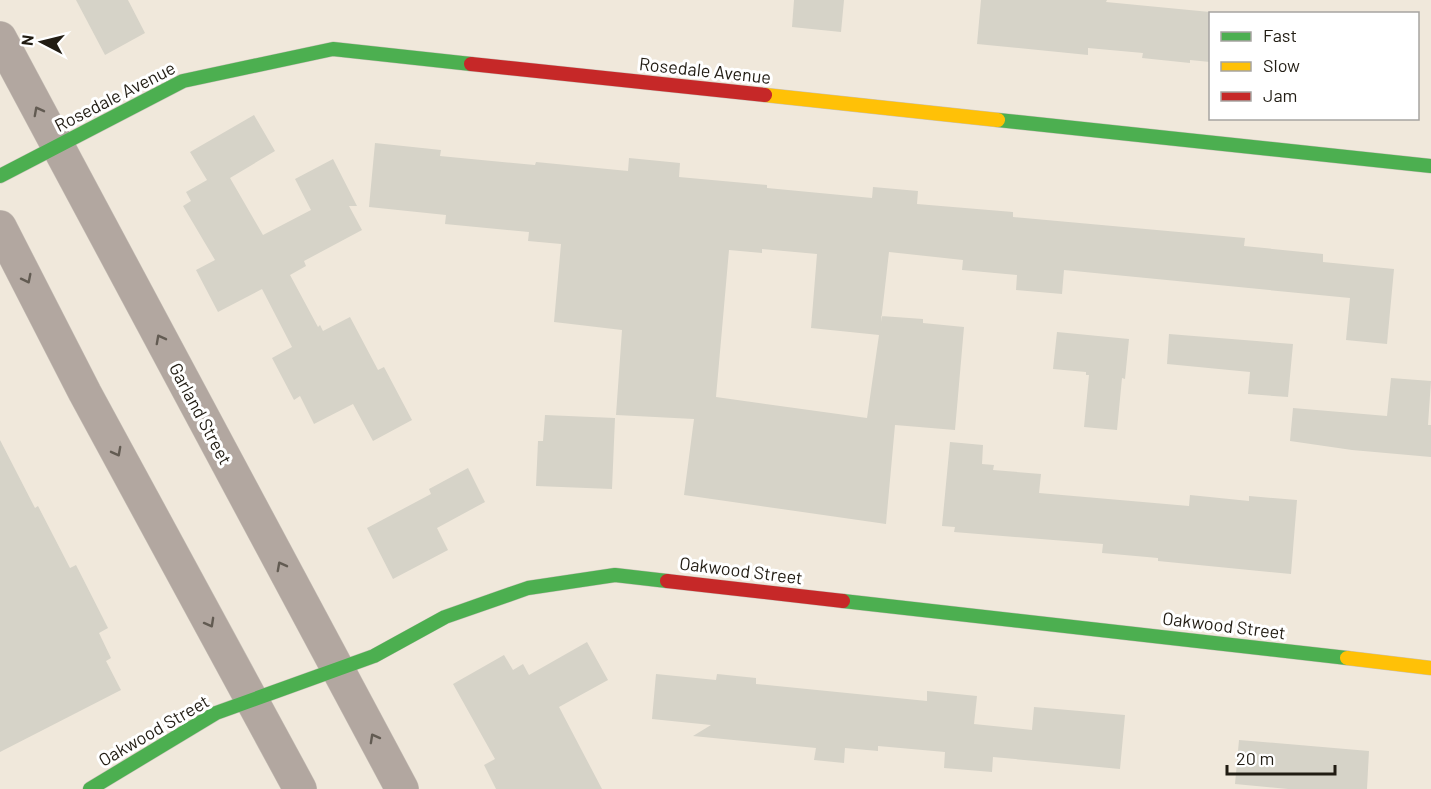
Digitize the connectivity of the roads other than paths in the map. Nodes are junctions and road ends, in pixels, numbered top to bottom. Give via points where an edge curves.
1 (0, 38) edge
2 (57, 147) junction
3 (1431, 166) edge
4 (0, 176) edge
5 (0, 227) edge
6 (1431, 668) edge
7 (337, 670) junction
8 (252, 701) junction
9 (90, 789) edge
10 (300, 789) edge
11 (402, 789) edge

2 -> 1 street, Garland Street
2 - 3 street, Rosedale Avenue via 183,81 333,49
2 - 4 street, Rosedale Avenue
7 -> 2 street, Garland Street
5 -> 8 street
6 - 7 street, Oakwood Street via 615,574 528,588 445,617 374,656
7 - 8 street, Oakwood Street
11 -> 7 street, Garland Street
8 - 9 street, Oakwood Street via 216,713
8 - 10 street

